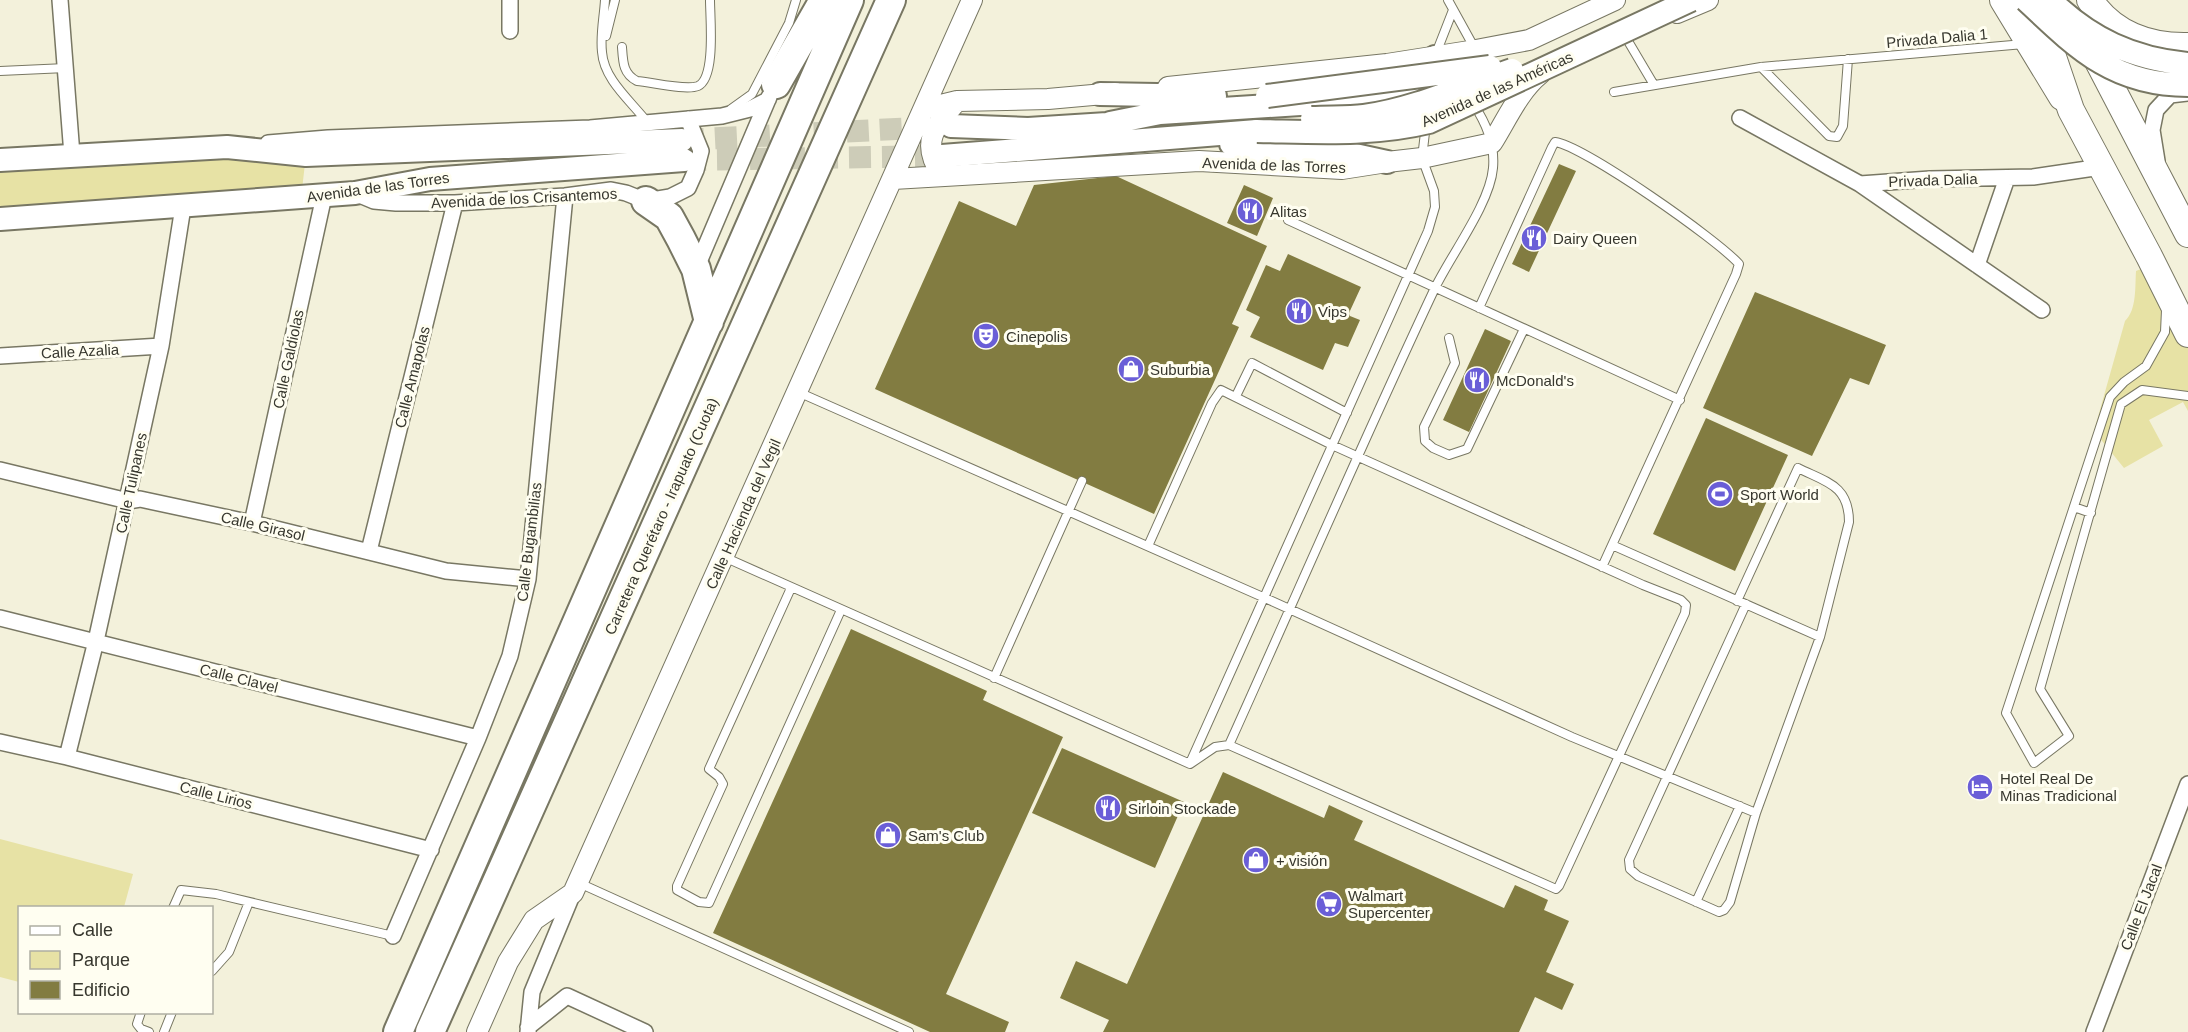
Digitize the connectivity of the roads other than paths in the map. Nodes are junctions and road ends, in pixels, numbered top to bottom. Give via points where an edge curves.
1 (60, 0) edge
2 (510, 0) edge
3 (605, 0) edge
4 (615, 0) edge
5 (710, 0) edge
6 (796, 0) edge
7 (816, 0) edge
8 (824, 0) edge
9 (849, 0) edge
10 (972, 0) edge
11 (1448, 0) edge
12 (1666, 0) edge
13 (1691, 0) edge
14 (1708, 0) edge
15 (2003, 0) edge
16 (2026, 0) edge
17 (2050, 0) edge
18 (2065, 0) edge
19 (2090, 0) edge
20 (1610, 1) edge
21 (889, 8) edge
22 (1454, 10) junction
23 (510, 31) dead end
24 (1625, 36) junction
25 (2029, 44) junction
26 (2188, 46) edge
27 (622, 47) dead end
28 (1476, 50) junction
29 (602, 52) junction
30 (1435, 57) junction
31 (1848, 59) junction
32 (2188, 64) edge
33 (1543, 66) junction
34 (1761, 67) junction
35 (66, 68) junction
36 (0, 71) edge
37 (1432, 80) dead end
38 (1654, 85) junction
39 (2188, 85) edge
40 (1431, 91) dead end
41 (772, 92) junction
42 (1614, 92) dead end
43 (2188, 93) edge
44 (1100, 94) junction
45 (957, 101) junction
46 (924, 109) junction
47 (2071, 110) junction
48 (722, 116) junction
49 (1740, 118) dead end
50 (647, 122) junction
51 (1110, 123) junction
52 (951, 126) tunnel mouth
53 (1256, 126) junction
54 (1152, 139) junction
55 (685, 140) junction
56 (1492, 143) junction
57 (227, 147) junction
58 (72, 155) junction
59 (1422, 158) junction
60 (0, 160) edge
61 (1387, 162) junction
62 (942, 165) junction
63 (2101, 167) junction
64 (2007, 178) junction
65 (893, 179) junction
66 (2159, 179) junction
67 (1860, 184) junction
68 (355, 194) junction
69 (324, 195) junction
70 (566, 196) junction
71 (646, 201) junction
72 (455, 203) junction
73 (183, 207) junction
74 (0, 219) edge
75 (2182, 219) edge
76 (1288, 220) dead end
77 (1977, 265) junction
78 (696, 269) junction
79 (1408, 275) junction
80 (1435, 288) junction
81 (2168, 294) junction
82 (1479, 308) junction
83 (2042, 310) dead end
84 (709, 322) junction
85 (1524, 329) junction
86 (2188, 334) edge
87 (1449, 338) dead end
88 (161, 346) junction
89 (0, 356) edge
90 (798, 392) junction
91 (1236, 396) junction
92 (2188, 396) edge
93 (1680, 400) junction
94 (1347, 413) junction
95 (1332, 445) junction
96 (1359, 457) junction
97 (0, 470) edge
98 (1082, 482) dead end
99 (128, 501) junction
100 (2074, 507) junction
101 (1068, 510) junction
102 (2091, 513) junction
103 (252, 523) junction
104 (1612, 544) junction
105 (1148, 546) junction
106 (369, 551) junction
107 (723, 556) junction
108 (1602, 567) junction
109 (528, 579) junction
110 (791, 588) junction
111 (1265, 597) junction
112 (1737, 600) junction
113 (1746, 604) junction
114 (1290, 609) junction
115 (841, 610) junction
116 (0, 618) edge
117 (1820, 637) junction
118 (96, 641) junction
119 (994, 678) junction
120 (478, 738) junction
121 (0, 741) edge
122 (1229, 745) junction
123 (1620, 755) junction
124 (67, 757) junction
125 (1190, 764) junction
126 (1668, 775) junction
127 (2188, 784) edge
128 (1740, 806) junction
129 (1756, 813) junction
130 (431, 850) junction
131 (576, 888) junction
132 (249, 902) junction
133 (1696, 902) junction
134 (174, 906) edge
135 (393, 936) joint
136 (438, 943) junction
137 (213, 970) edge
138 (140, 1014) edge
139 (171, 1014) edge
140 (528, 1029) edge
141 (148, 1032) edge
142 (164, 1032) edge
143 (381, 1032) edge
144 (398, 1032) edge
145 (430, 1032) edge
146 (477, 1032) edge
147 (645, 1032) edge
148 (909, 1032) edge
149 (2094, 1032) edge

1 - 35 street
2 - 23 street
3 - 29 lane
4 - 29 lane
5 - 27 lane via 710,66 706,80 698,86 629,77
6 - 48 lane via 789,23 752,94
7 - 41 street
8 - 41 highway
9 - 84 highway
10 - 46 street, Calle Hacienda del Vegil
11 - 22 lane
12 - 33 main road, Avenida de las Américas
13 - 53 main road, Avenida de las Américas, bridge via 1429,122 1359,133
14 - 24 street
15 - 25 main road
16 - 39 main road, bridge via 2068,39 2105,66 2140,80
16 - 47 main road via 2052,54
17 - 32 main road, bridge via 2118,49
18 - 66 main road
19 - 26 main road via 2099,14 2133,37
20 - 28 street via 1529,40
21 - 145 highway, Carretera Querétaro - Irapuato (Cuota)
22 - 28 lane
22 - 30 lane
24 - 33 street
24 - 38 lane
25 - 31 lane, Privada Dalia 1
25 - 47 main road
28 - 30 street
28 - 33 street via 1503,64
29 - 50 lane via 607,72
30 - 37 lane
30 - 44 street
30 - 51 main road via 1416,84 1378,99 1160,112
30 - 56 lane via 1462,86 1481,115
31 - 34 lane, Privada Dalia 1
31 - 34 lane via 1843,126 1837,137 1829,136
33 - 44 main road, bridge via 1267,96
33 - 53 main road, Avenida de las Américas, bridge via 1388,111
33 - 56 street via 1522,92
34 - 38 lane, Privada Dalia 1
35 - 36 lane
35 - 58 street
38 - 42 lane, Privada Dalia 1
40 - 59 lane
41 - 48 street, Avenida de las Torres via 750,109
41 - 78 street
43 - 66 street via 2170,95 2156,110 2152,130
44 - 45 street
45 - 46 street
45 - 62 street via 934,132 930,151 934,163
46 - 65 street, Calle Hacienda del Vegil
47 - 63 main road
48 - 55 street, Avenida de las Torres
49 - 67 street, Privada Dalia
50 - 55 street, Avenida de las Torres
50 - 57 street, Avenida de las Torres
51 - 52 main road via 1028,129
51 - 53 main road
53 - 54 main road, Avenida de las Torres
54 - 61 main road via 1332,150
54 - 62 main road, Avenida de las Torres
55 - 57 main road, Avenida de las Torres via 306,155
55 - 68 main road, Avenida de las Torres
55 - 71 street via 701,151 688,188 670,197
56 - 59 street, Avenida de las Torres
56 - 80 lane via 1493,169 1485,198
57 - 58 main road, Avenida de las Torres
58 - 60 main road, Avenida de las Torres
59 - 61 street, Avenida de las Torres
59 - 79 lane via 1434,191 1435,207
61 - 62 street, Avenida de las Torres via 1342,169 1199,162
62 - 65 street, Avenida de las Torres
63 - 64 street, Privada Dalia
63 - 81 main road
64 - 67 street, Privada Dalia
64 - 77 street
65 - 90 street, Calle Hacienda del Vegil
66 - 75 main road
67 - 77 street, Privada Dalia
68 - 69 main road, Avenida de las Torres
68 - 72 street, Avenida de los Crisantemos via 396,203
69 - 73 main road, Avenida de las Torres
69 - 103 street, Calle Galdiolas
70 - 71 street, Avenida de los Crisantemos via 611,190
70 - 72 street, Avenida de los Crisantemos
70 - 109 street, Calle Bugambilias
71 - 78 highway via 669,218
72 - 106 street, Calle Amapolas
73 - 74 main road, Avenida de las Torres
73 - 88 street, Calle Tulipanes
76 - 79 lane
77 - 83 street, Privada Dalia
78 - 84 highway
79 - 80 lane
79 - 94 lane
80 - 82 lane
80 - 96 lane
81 - 86 main road
81 - 100 lane via 2165,332 2146,366 2110,397
82 - 85 lane
82 - 93 lane via 1551,147 1555,142 1561,143 1633,185 1739,264
84 - 136 highway
85 - 87 lane via 1467,449 1449,455 1425,441 1424,427 1455,363
85 - 93 lane
88 - 89 street, Calle Azalia
88 - 99 street, Calle Tulipanes
90 - 101 lane
90 - 107 street, Calle Hacienda del Vegil
91 - 94 lane via 1252,363
91 - 95 lane
91 - 105 lane via 1221,390 1212,403
92 - 102 lane via 2142,390 2121,404
93 - 104 lane
94 - 95 lane
95 - 96 lane
95 - 111 lane
96 - 108 lane
96 - 114 lane
97 - 99 street, Calle Girasol
98 - 101 lane
99 - 103 street, Calle Girasol via 140,499
99 - 118 street, Calle Tulipanes
100 - 102 lane
100 - 102 lane via 2006,714 2034,763 2069,736 2040,689
101 - 105 lane
101 - 119 lane
103 - 106 street, Calle Girasol
104 - 108 lane
104 - 112 lane
105 - 111 lane
106 - 109 street, Calle Girasol via 447,571
107 - 110 lane
107 - 131 street, Calle Hacienda del Vegil
108 - 123 lane via 1686,605
109 - 120 street, Calle Bugambilias via 510,656
110 - 115 lane
110 - 115 lane via 709,769 723,784 677,886 677,890 699,902 709,903
111 - 114 lane
111 - 125 lane
112 - 113 lane
112 - 117 lane via 1798,468 1830,481 1845,497 1849,522
113 - 117 lane
113 - 126 lane
114 - 122 lane
114 - 123 lane
115 - 119 lane
116 - 118 street, Calle Clavel
117 - 129 lane
118 - 120 street, Calle Clavel
118 - 124 street, Calle Tulipanes
119 - 125 lane
120 - 130 street, Calle Bugambilias
121 - 124 street, Calle Lirios
122 - 123 lane via 1551,888 1558,888
122 - 125 lane via 1215,747
123 - 126 lane
124 - 130 street, Calle Lirios
126 - 128 lane
126 - 133 lane via 1629,860 1630,869
127 - 149 street, Calle El Jacal
128 - 129 lane
128 - 133 lane
129 - 133 lane via 1730,902 1719,912
130 - 135 street, Calle Bugambilias
131 - 140 street, Calle Hacienda del Vegil via 532,992
131 - 146 street via 534,920 508,962
131 - 148 lane
132 - 134 lane via 186,889 181,890
132 - 135 lane
132 - 137 lane via 229,952
136 - 143 highway
136 - 144 highway
138 - 141 lane via 137,1024
139 - 142 lane
140 - 147 street via 567,996

